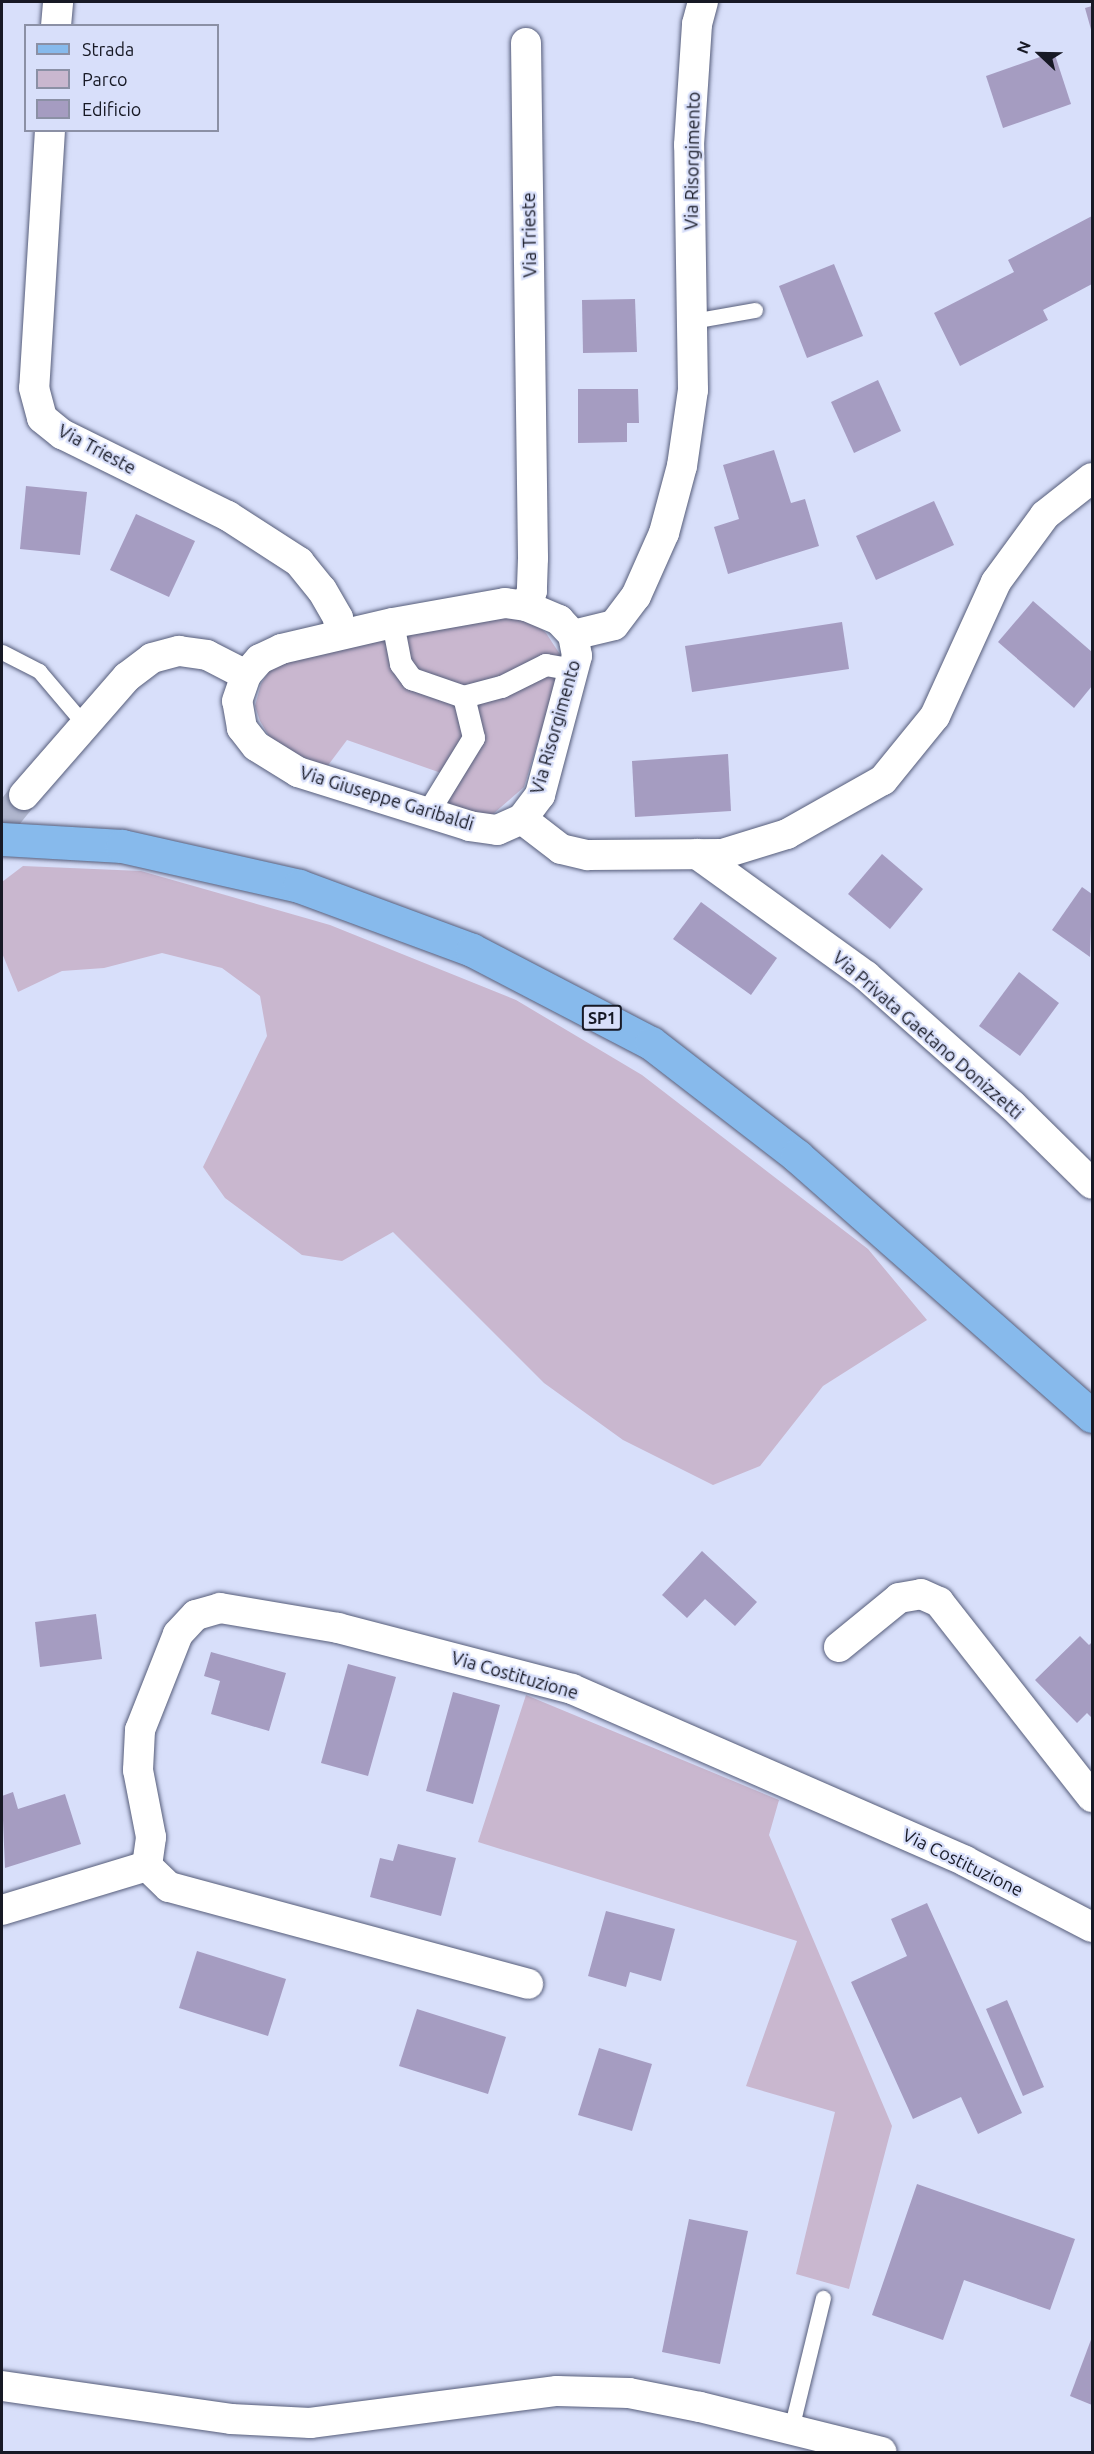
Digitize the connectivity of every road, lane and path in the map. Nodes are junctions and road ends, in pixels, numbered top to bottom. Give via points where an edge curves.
1 (58, 2) edge
2 (703, 2) edge
3 (56, 24) edge
4 (526, 43) dead end
5 (50, 132) edge
6 (754, 310) dead end
7 (692, 321) junction
8 (1092, 478) edge
9 (526, 606) junction
10 (393, 623) junction
11 (340, 634) junction
12 (573, 635) junction
13 (2, 652) edge
14 (574, 670) junction
15 (246, 675) junction
16 (464, 697) junction
17 (84, 724) junction
18 (24, 795) tunnel mouth
19 (429, 813) junction
20 (522, 819) junction
21 (2, 839) edge
22 (697, 855) junction
23 (1092, 1184) edge
24 (1092, 1416) edge
25 (839, 1647) dead end
26 (1092, 1797) edge
27 (147, 1866) junction
28 (2, 1910) edge
29 (1092, 1927) edge
30 (528, 1984) dead end
31 (823, 2298) dead end
32 (2, 2386) edge
33 (791, 2429) junction
34 (882, 2452) edge

1 - 3 street
2 - 7 street, Via Risorgimento via 697,24 689,145
4 - 9 street, Via Trieste via 533,558 532,591
5 - 11 street, Via Trieste via 34,388 42,418 62,434 228,516 299,562 338,618
6 - 7 lane
7 - 12 street, Via Risorgimento via 693,390 682,466 664,533 636,596 614,625
8 - 22 street via 1045,515 996,582 935,716 883,780 787,834 722,854
9 - 10 street via 480,605
9 - 12 street via 559,620
10 - 11 street
10 - 16 street via 401,664 412,679
11 - 15 street via 281,649 260,659
12 - 14 street, Via Risorgimento via 577,656
13 - 17 lane via 39,671
14 - 16 street via 546,665 502,687
14 - 20 street, Via Risorgimento via 540,795
15 - 17 street via 207,655 179,651 152,658 127,677
15 - 19 street, Via Giuseppe Garibaldi via 237,701 242,728 256,746 298,772
16 - 19 street via 474,738
17 - 18 street
19 - 20 street, Via Giuseppe Garibaldi via 497,830
20 - 22 street via 561,849 588,855
21 - 24 main road, SP1 via 122,846 299,886 472,950 651,1043 797,1156
22 - 23 street, Via Privata Gaetano Donizzetti via 866,976 1012,1106
25 - 26 street via 899,1598 921,1594 939,1602
27 - 28 street
27 - 29 street, Via Costituzione via 152,1837 138,1770 140,1730 178,1634 196,1615 220,1608 338,1628 573,1689 965,1861
27 - 30 street via 169,1887
31 - 33 lane
32 - 33 street via 231,2419 310,2423 557,2391 629,2393
33 - 34 street

